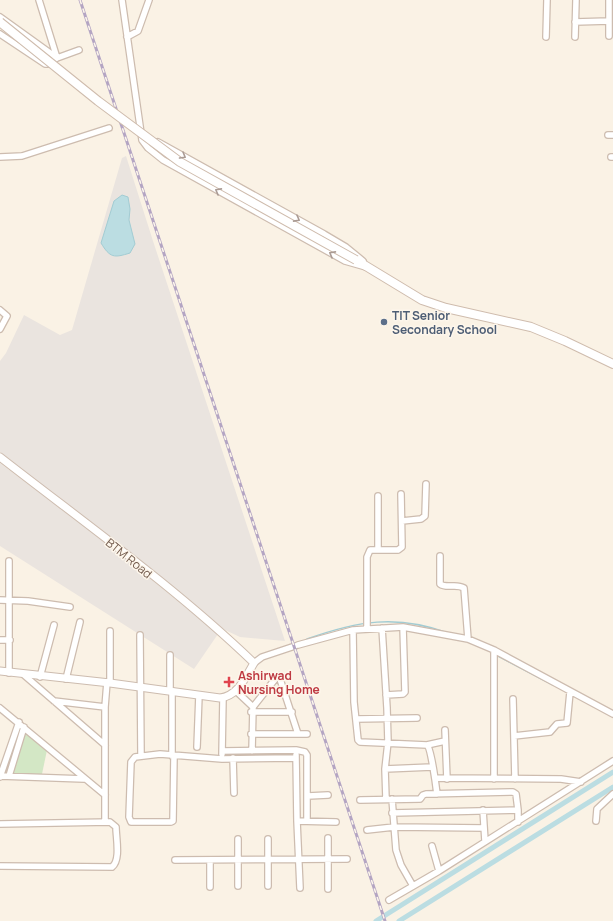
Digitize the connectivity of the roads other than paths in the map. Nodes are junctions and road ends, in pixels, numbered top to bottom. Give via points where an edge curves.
1 (39, 0) edge
2 (122, 0) edge
3 (150, 0) edge
4 (547, 0) edge
5 (576, 0) edge
6 (609, 0) edge
7 (0, 17) edge
8 (609, 21) junction
9 (0, 22) edge
10 (575, 22) junction
11 (0, 34) edge
12 (609, 36) dead end
13 (127, 37) junction
14 (546, 37) dead end
15 (575, 37) dead end
16 (79, 50) dead end
17 (57, 58) junction
18 (140, 126) junction
19 (109, 128) dead end
20 (0, 157) edge
21 (368, 268) junction
22 (0, 310) edge
23 (0, 329) edge
24 (613, 364) edge
25 (0, 457) edge
26 (426, 484) dead end
27 (401, 494) dead end
28 (378, 496) dead end
29 (402, 521) junction
30 (378, 549) junction
31 (440, 556) dead end
32 (10, 561) dead end
33 (0, 600) edge
34 (9, 600) junction
35 (70, 607) dead end
36 (80, 622) dead end
37 (54, 625) dead end
38 (367, 625) junction
39 (403, 627) junction
40 (382, 628) junction
41 (353, 630) junction
42 (110, 631) dead end
43 (140, 635) dead end
44 (468, 639) junction
45 (0, 640) edge
46 (10, 640) junction
47 (494, 650) junction
48 (170, 654) dead end
49 (254, 664) junction
50 (0, 671) edge
51 (10, 673) junction
52 (24, 675) junction
53 (40, 677) junction
54 (66, 679) junction
55 (108, 683) junction
56 (140, 687) junction
57 (171, 691) junction
58 (236, 691) junction
59 (570, 692) junction
60 (198, 695) junction
61 (386, 695) junction
62 (223, 698) junction
63 (513, 699) dead end
64 (53, 701) junction
65 (105, 707) junction
66 (0, 708) edge
67 (252, 709) junction
68 (292, 712) junction
69 (613, 714) edge
70 (387, 718) junction
71 (417, 718) dead end
72 (356, 719) junction
73 (19, 722) junction
74 (24, 727) junction
75 (445, 730) dead end
76 (251, 734) junction
77 (298, 734) junction
78 (307, 734) dead end
79 (514, 736) junction
80 (445, 740) junction
81 (388, 742) junction
82 (427, 744) junction
83 (105, 745) junction
84 (197, 747) dead end
85 (296, 750) junction
86 (222, 751) junction
87 (252, 751) junction
88 (141, 755) junction
89 (173, 756) junction
90 (222, 758) junction
91 (233, 758) junction
92 (296, 758) junction
93 (613, 761) edge
94 (432, 768) junction
95 (385, 769) junction
96 (0, 776) edge
97 (9, 776) junction
98 (435, 778) junction
99 (447, 779) junction
100 (494, 779) junction
101 (515, 779) junction
102 (84, 780) junction
103 (581, 782) junction
104 (234, 793) dead end
105 (437, 794) junction
106 (613, 794) edge
107 (105, 795) junction
108 (328, 795) dead end
109 (308, 796) junction
110 (389, 799) junction
111 (360, 800) dead end
112 (483, 810) junction
113 (518, 810) junction
114 (392, 812) junction
115 (297, 821) junction
116 (307, 821) junction
117 (596, 821) dead end
118 (105, 822) junction
119 (336, 822) dead end
120 (518, 822) junction
121 (0, 824) edge
122 (394, 827) junction
123 (484, 828) junction
124 (367, 830) dead end
125 (268, 838) dead end
126 (328, 838) dead end
127 (238, 839) dead end
128 (485, 841) junction
129 (432, 846) dead end
130 (328, 859) junction
131 (347, 859) dead end
132 (175, 860) dead end
133 (210, 860) junction
134 (238, 860) junction
135 (268, 860) junction
136 (299, 860) junction
137 (0, 866) edge
138 (439, 871) junction
139 (238, 886) dead end
140 (268, 886) dead end
141 (413, 886) junction
142 (210, 887) dead end
143 (300, 888) dead end
144 (328, 889) dead end
145 (389, 900) dead end

1 - 17 street
2 - 13 street
3 - 13 street via 138,31
4 - 14 street
5 - 10 street
6 - 8 street
7 - 17 street
8 - 10 street
8 - 12 street
9 - 21 main road, bridge via 98,101 180,162
10 - 15 street
11 - 17 street via 45,64
13 - 18 street
16 - 17 street
18 -> 21 street via 155,140 346,247
21 -> 18 street via 345,261 163,160 142,140
19 - 20 street via 22,156
21 - 24 main road via 422,300 531,328
22 - 23 street via 7,316
25 - 49 street, BTM Road via 222,632
26 - 29 street via 424,518
27 - 29 street
28 - 30 street
29 - 30 street via 401,549
30 - 38 street via 370,550 367,557
31 - 44 street via 440,584 462,586 465,591
32 - 34 street
33 - 34 street
34 - 35 street
34 - 46 street
36 - 54 street
37 - 53 street
38 - 40 street
38 - 41 street
39 - 40 street
39 - 44 street
39 - 61 street via 405,692
40 - 61 street
41 - 49 street via 262,657
41 - 72 street
42 - 55 street
43 - 56 street
44 - 47 street
45 - 46 street
46 - 51 street
47 - 59 street
47 - 100 street
48 - 57 street
49 - 58 street
50 - 51 street
51 - 52 street
52 - 53 street
52 - 64 street
53 - 54 street
54 - 55 street
55 - 56 street
55 - 65 street
56 - 57 street
56 - 88 street
57 - 60 street
57 - 89 street
58 - 62 street
58 - 67 street
59 - 69 street
59 - 79 street via 567,723 557,724 550,732
60 - 62 street
60 - 84 street
61 - 70 street
62 - 86 street
63 - 79 street
64 - 65 street
64 - 83 street
65 - 83 street
66 - 73 street
67 - 68 street
67 - 68 street via 279,676
67 - 76 street
68 - 77 street
70 - 71 street
70 - 72 street
70 - 81 street
72 - 81 street via 357,737 360,742
73 - 74 street
73 - 96 street
74 - 97 street
74 - 102 street
75 - 80 street
76 - 77 street
76 - 87 street
77 - 78 street
79 - 101 street
80 - 82 street
80 - 99 street
81 - 82 street
81 - 95 street
82 - 94 street via 431,750
83 - 107 street
85 - 87 street
85 - 92 street
85 - 109 street via 307,755
86 - 87 street
86 - 90 street
88 - 89 street
88 - 89 street via 135,756 131,762 130,820 135,823 173,821
89 - 90 street
90 - 91 street
91 - 92 street
91 - 104 street
92 - 115 street
93 - 103 street
94 - 95 street
94 - 98 street
95 - 110 street
96 - 97 street
97 - 102 street
98 - 99 street
98 - 105 street
99 - 100 street
100 - 101 street
101 - 103 street via 560,779
102 - 107 street
103 - 120 street
105 - 110 street via 424,794 420,799
105 - 113 street via 514,792
106 - 117 street via 597,809
107 - 118 street
108 - 109 street
109 - 116 street
110 - 111 street
110 - 114 street
112 - 113 street
112 - 114 street
112 - 123 street
113 - 120 street
114 - 122 street
115 - 116 street
115 - 136 street
116 - 119 street
118 - 121 street
118 - 137 street via 113,823 116,827 117,859 112,867
120 - 128 street
122 - 123 street
122 - 124 street
122 - 141 street via 396,850
123 - 128 street
125 - 135 street
126 - 130 street
127 - 134 street
128 - 138 street
129 - 138 street
130 - 131 street
130 - 136 street
130 - 144 street
132 - 133 street
133 - 134 street
133 - 142 street
134 - 135 street
134 - 139 street
135 - 136 street
135 - 140 street
136 - 143 street
138 - 141 street
141 - 145 street

